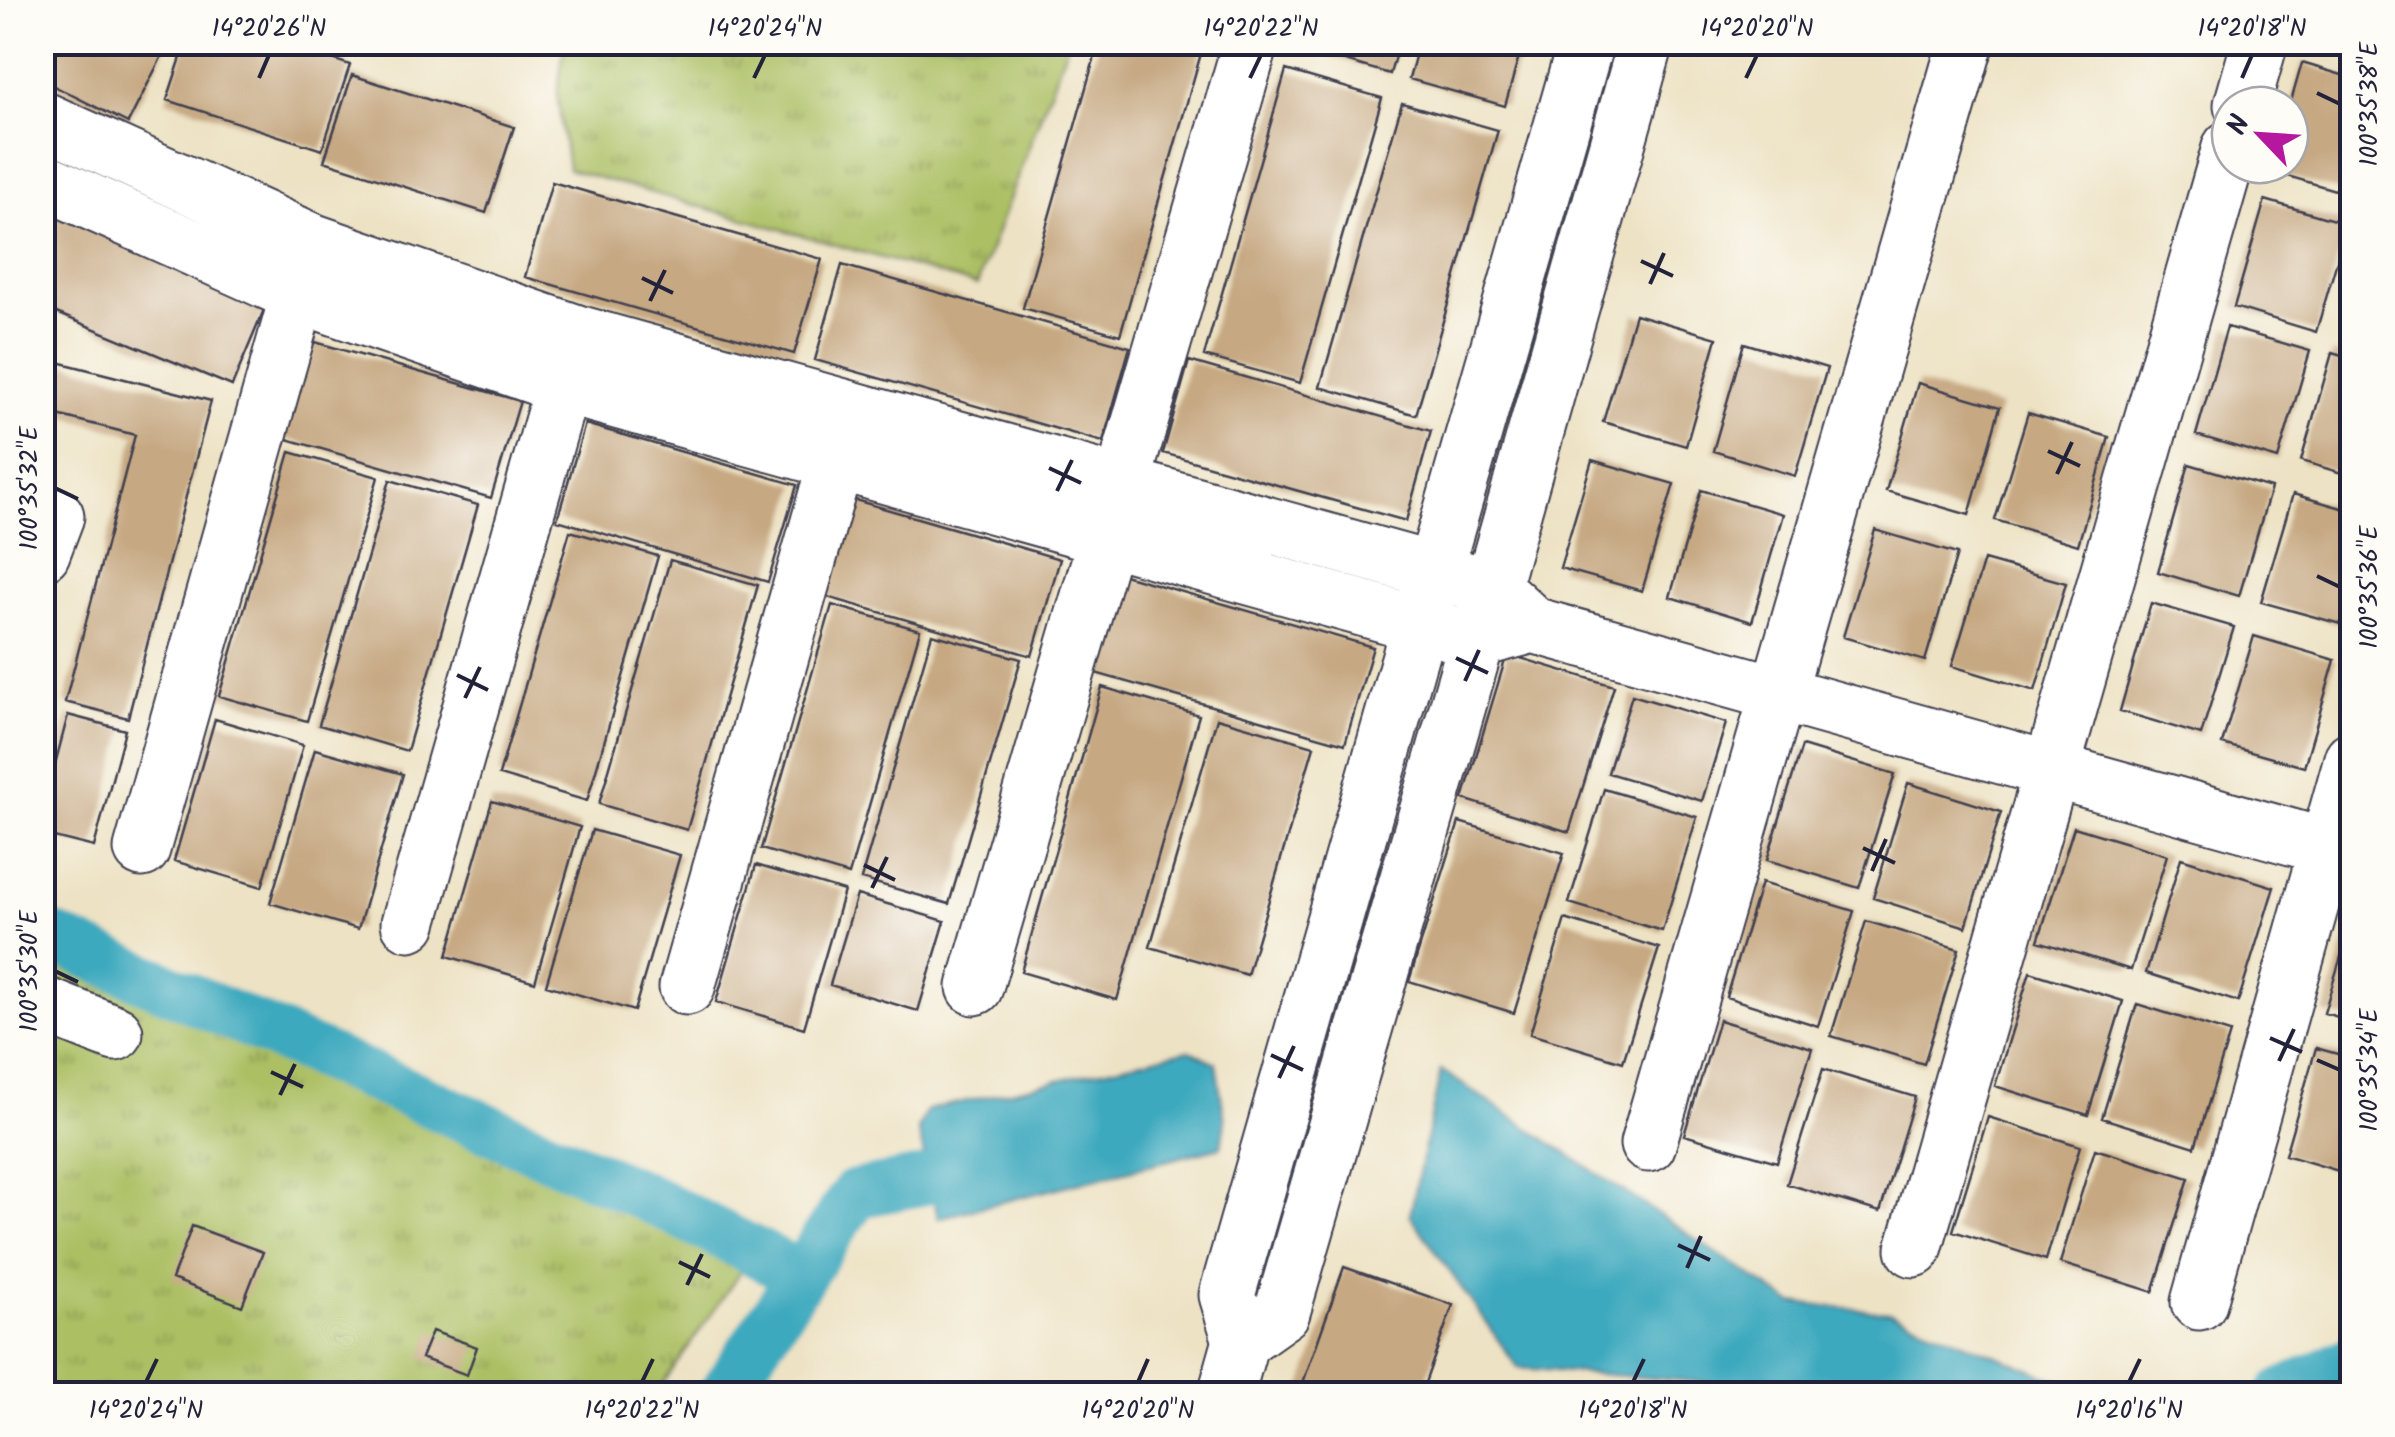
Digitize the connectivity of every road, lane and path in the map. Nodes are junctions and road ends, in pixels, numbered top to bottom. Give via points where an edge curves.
1 (1252, 42) edge
2 (1586, 42) edge
3 (1966, 42) edge
4 (2260, 42) edge
5 (1644, 50) edge
6 (2248, 85) edge
7 (44, 120) edge
8 (42, 180) edge
9 (1546, 185) junction
10 (2219, 185) edge
11 (193, 188) junction
12 (1602, 200) junction
13 (170, 238) junction
14 (314, 242) junction
15 (448, 288) junction
16 (296, 294) junction
17 (577, 333) junction
18 (1503, 336) junction
19 (430, 340) junction
20 (1559, 352) junction
21 (713, 370) junction
22 (563, 386) junction
23 (851, 409) junction
24 (698, 423) junction
25 (982, 445) junction
26 (836, 462) junction
27 (1121, 483) junction
28 (967, 498) junction
29 (1260, 523) junction
30 (1106, 536) junction
31 (1436, 572) junction
32 (1245, 575) junction
33 (1492, 587) junction
34 (1422, 624) junction
35 (1533, 625) junction
36 (1478, 640) junction
37 (1778, 693) junction
38 (2352, 759) edge
39 (1382, 760) junction
40 (2051, 770) junction
41 (1438, 777) junction
42 (142, 849) dead end
43 (2340, 851) edge
44 (1351, 866) junction
45 (1407, 882) junction
46 (409, 923) dead end
47 (1321, 972) junction
48 (1376, 987) junction
49 (687, 988) dead end
50 (974, 988) dead end
51 (42, 1004) edge
52 (115, 1033) dead end
53 (1284, 1098) junction
54 (1340, 1113) junction
55 (1648, 1144) dead end
56 (1251, 1210) junction
57 (1307, 1226) junction
58 (1914, 1249) dead end
59 (2198, 1302) dead end
60 (1241, 1342) junction
61 (1226, 1394) edge

1 - 27 street
2 - 5 street
2 - 9 street
3 - 37 street
4 - 6 street
5 - 12 street
7 - 11 street
8 - 13 street
9 - 12 street
9 - 18 street
10 - 40 street
11 - 13 street
11 - 14 street
12 - 20 street
13 - 16 street
14 - 15 street
14 - 16 street
15 - 17 street
15 - 19 street
16 - 19 street
16 - 42 street
17 - 21 street
17 - 22 street
18 - 20 street
18 - 31 street
19 - 22 street
20 - 33 street
21 - 23 street
21 - 24 street
22 - 24 street
22 - 46 street
23 - 25 street
23 - 26 street
24 - 26 street
25 - 27 street
25 - 28 street
26 - 28 street
26 - 49 street
27 - 29 street
27 - 30 street
28 - 30 street
29 - 31 street
29 - 32 street
30 - 32 street
30 - 50 street
31 - 33 street
31 - 34 street
32 - 34 street
33 - 35 street
33 - 36 street
34 - 36 street
34 - 39 street
35 - 36 street
35 - 37 street
36 - 41 street
37 - 40 street
37 - 55 street
38 - 43 street
39 - 41 street
39 - 44 street
40 - 43 street
40 - 58 street
41 - 45 street
43 - 59 street
44 - 45 street
44 - 47 street
45 - 48 street
47 - 48 street
47 - 53 street
48 - 54 street
51 - 52 street
53 - 54 street
53 - 56 street
54 - 57 street
56 - 57 street
56 - 60 street via 1226,1294
57 - 60 street via 1282,1312
60 - 61 street

